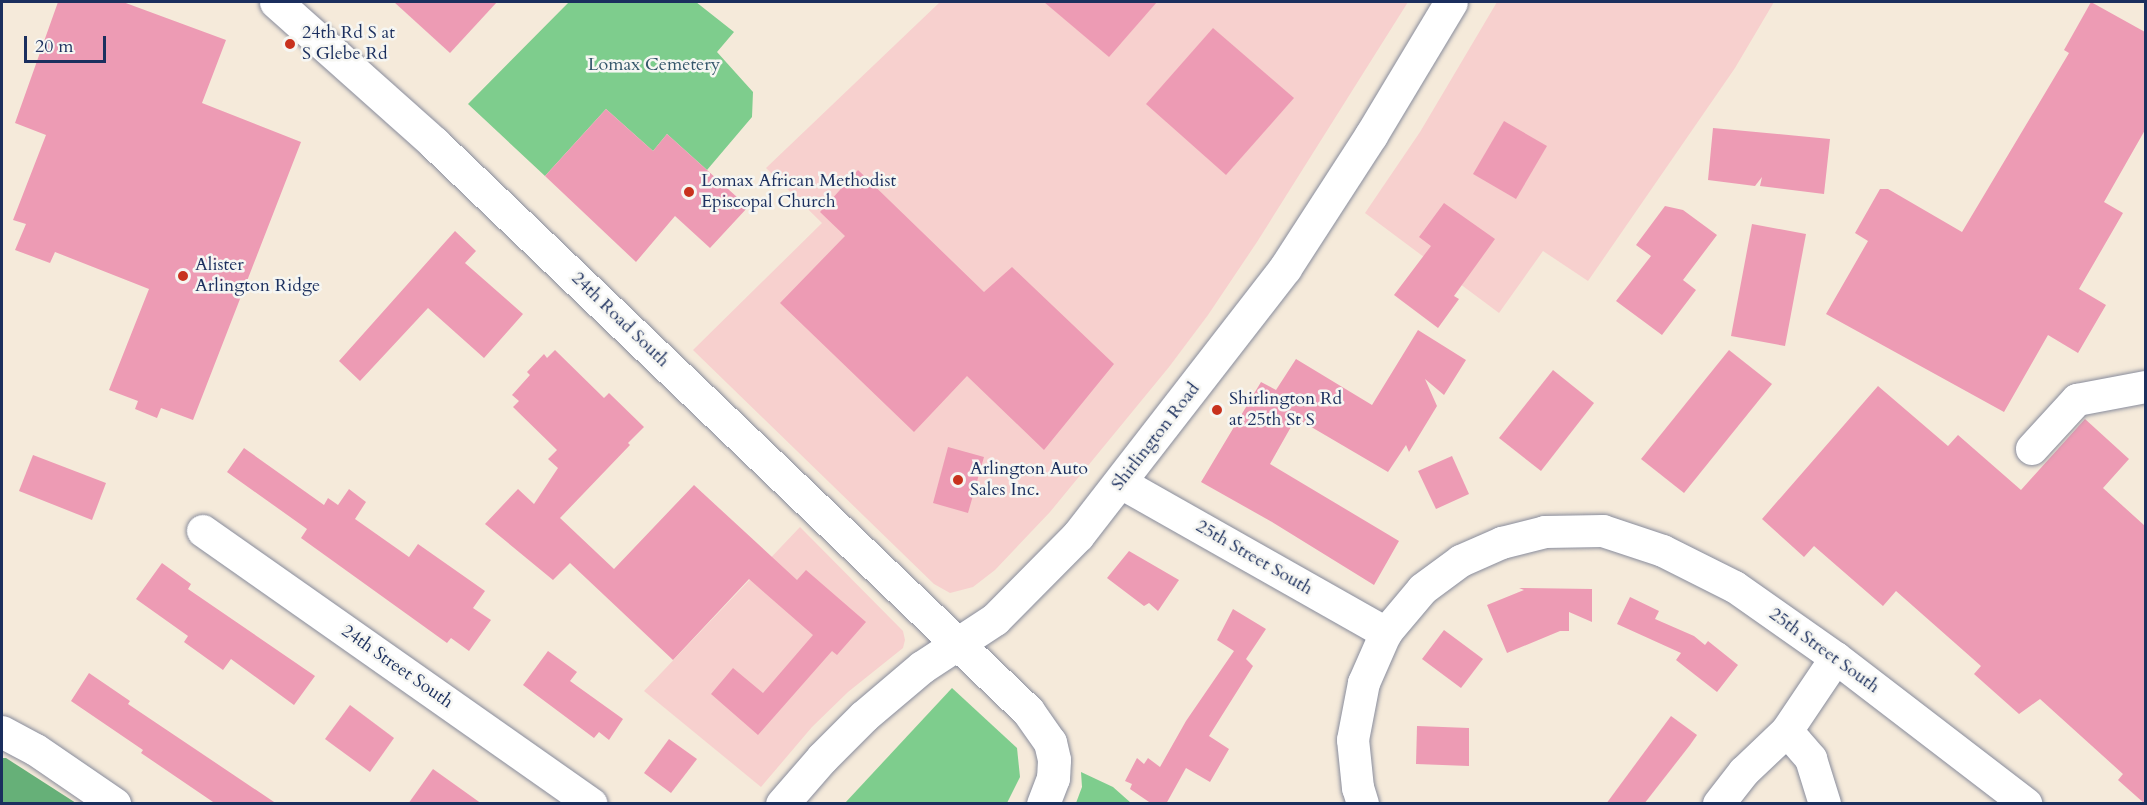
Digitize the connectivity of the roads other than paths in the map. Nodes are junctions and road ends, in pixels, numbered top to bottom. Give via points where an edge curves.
1 (276, 2) edge
2 (1451, 2) edge
3 (2145, 387) edge
4 (2032, 449) dead end
5 (1121, 483) junction
6 (203, 531) dead end
7 (1386, 633) junction
8 (959, 643) junction
9 (1836, 658) junction
10 (1787, 731) junction
11 (2, 732) edge
12 (115, 804) edge
13 (592, 804) edge
14 (782, 804) edge
15 (1044, 804) edge
16 (1363, 804) edge
17 (1719, 804) edge
18 (1825, 804) edge
19 (2026, 804) edge

1 - 8 street, 24th Road South via 434,143
2 - 5 street, Shirlington Road via 1285,268
3 - 4 street via 2077,400
5 - 7 street, 25th Street South
5 - 8 street, Shirlington Road via 1019,597
6 - 13 street, 24th Street South
7 - 9 street, 25th Street South via 1422,589 1461,561 1502,543 1545,532 1603,531 1663,551 1735,587
7 - 16 street, 25th Street South via 1364,682 1353,740
8 - 14 street, Shirlington Road via 922,667 864,716
8 - 15 street, 24th Road South via 1028,711 1050,742 1053,778
9 - 10 street
9 - 19 street, 25th Street South
10 - 17 street via 1744,772
10 - 18 street via 1811,759
11 - 12 street via 36,750

